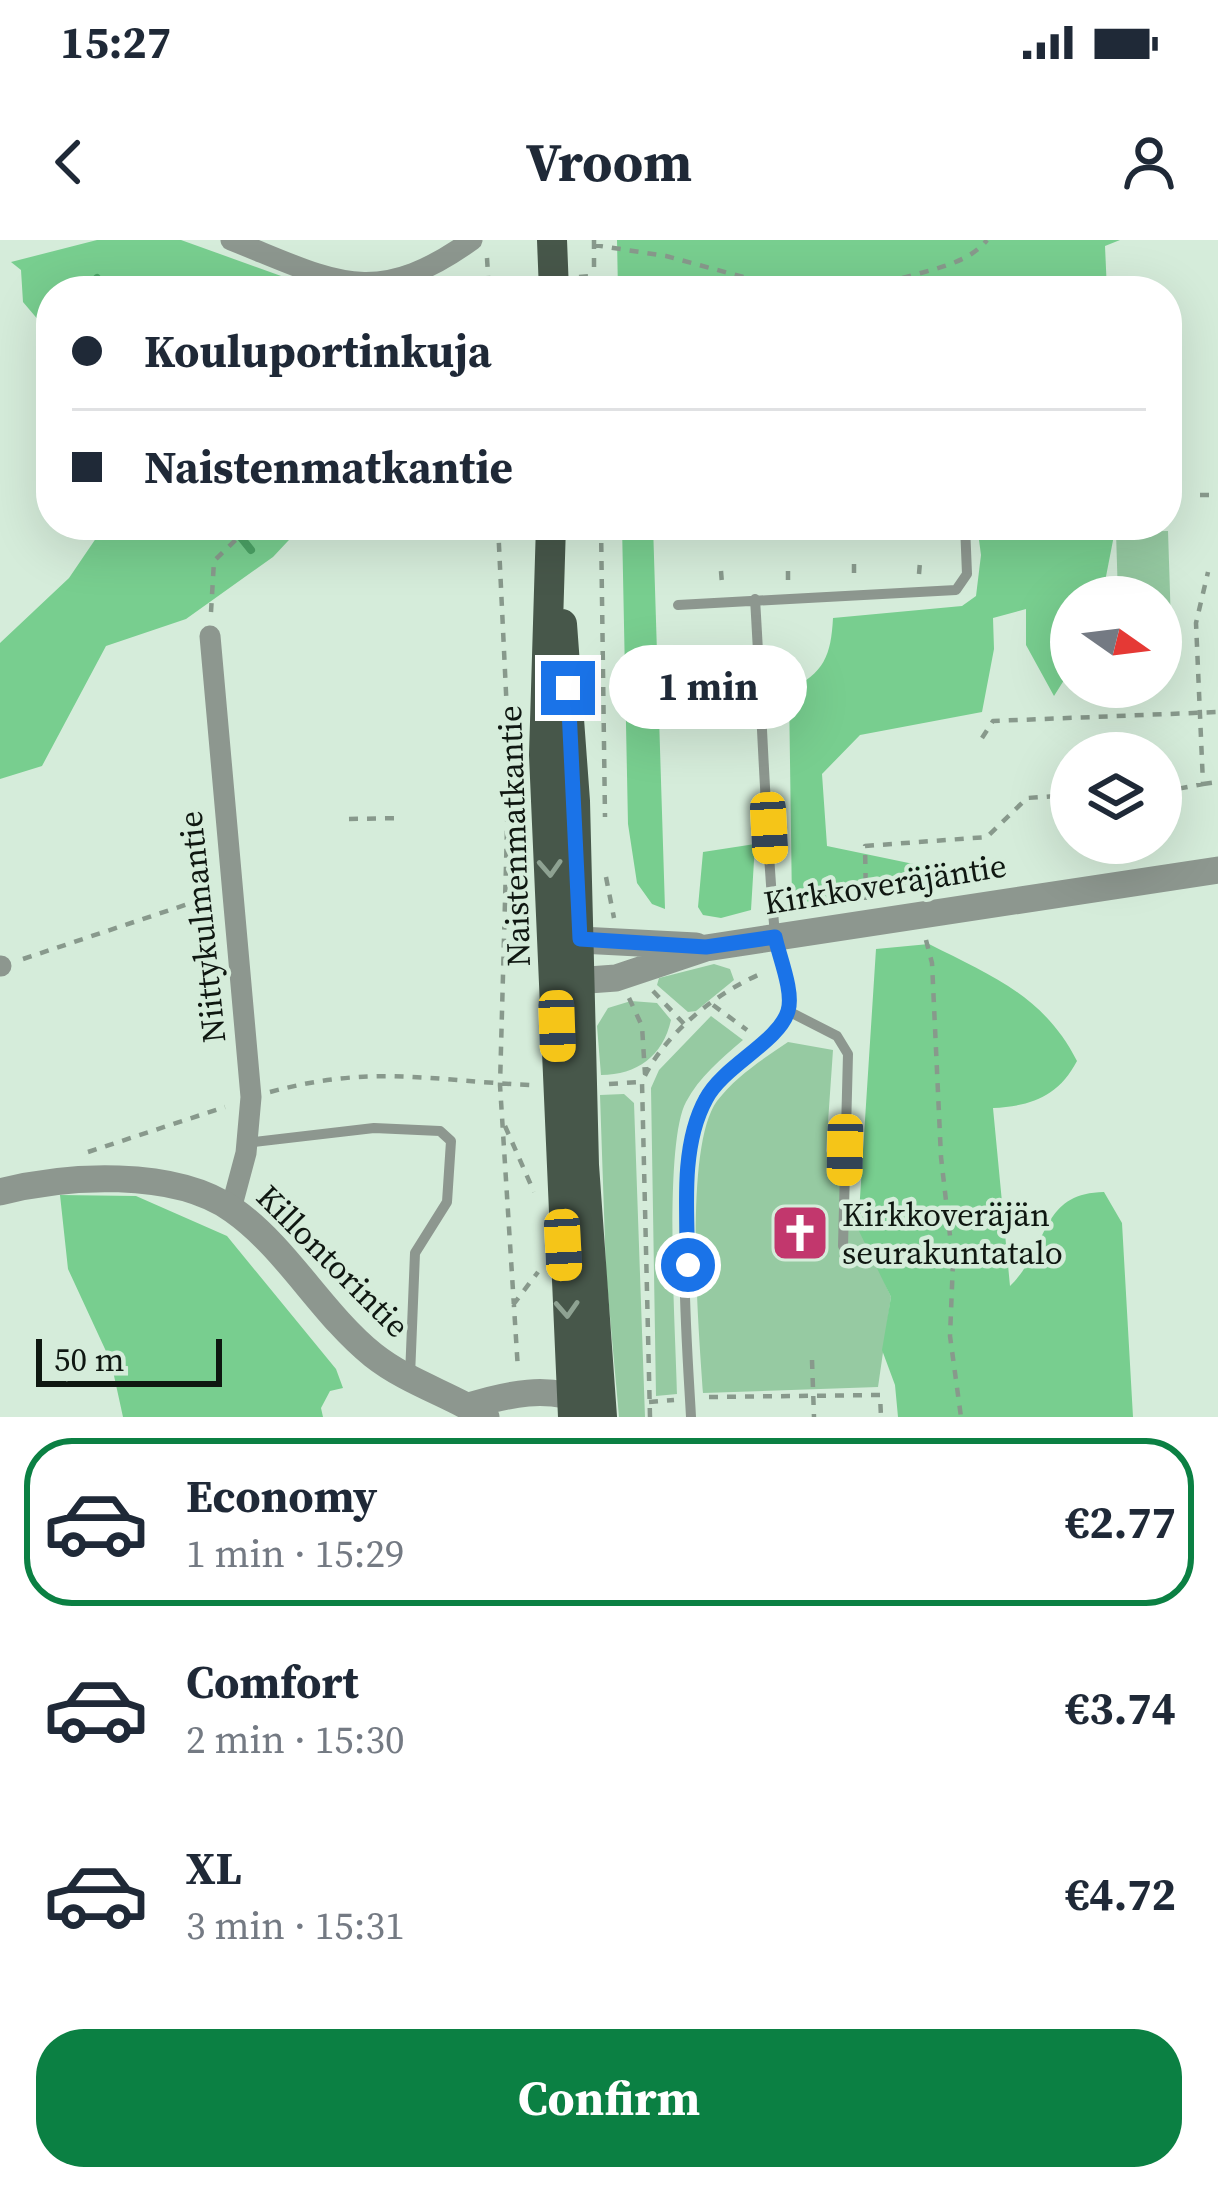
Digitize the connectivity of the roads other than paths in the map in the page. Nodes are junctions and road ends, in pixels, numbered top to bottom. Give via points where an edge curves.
1 (230, 240) edge
2 (472, 240) edge
3 (531, 240) edge
4 (551, 240) edge
5 (332, 276) edge
6 (412, 276) edge
7 (534, 276) edge
8 (553, 276) edge
9 (552, 540) edge
10 (966, 540) edge
11 (755, 599) junction
12 (678, 604) dead end
13 (209, 636) road end
14 (1218, 870) edge
15 (775, 937) junction
16 (567, 939) junction
17 (706, 947) junction
18 (568, 982) junction
19 (788, 1011) junction
20 (247, 1143) junction
21 (0, 1192) edge
22 (231, 1209) junction
23 (843, 1246) dead end
24 (410, 1380) junction
25 (587, 1409) edge
26 (477, 1412) edge
27 (691, 1417) edge

1 - 5 street via 305,273
2 - 6 street
3 - 7 main road
4 - 8 main road
9 - 16 main road, Naistenmatkantie via 568,688
10 - 11 lane via 967,574 956,590
11 - 12 lane
11 - 15 lane
13 - 20 street, Niittykulmantie via 251,1097
14 - 15 street, Kirkkoveräjäntie
15 - 17 street, Kirkkoveräjäntie
15 - 19 lane
16 - 17 street, Kirkkoveräjäntie
16 - 18 main road, Naistenmatkantie
17 - 18 street, Kirkkoveräjäntie via 621,986
18 - 25 main road, Naistenmatkantie
19 - 23 lane via 837,1036 848,1054
19 - 27 lane via 707,1096 690,1149
20 - 22 street, Niittykulmantie
20 - 24 lane via 374,1128 440,1131 451,1141 447,1202 415,1253
21 - 22 street, Killontorintie via 94,1176 180,1190
22 - 24 street, Killontorintie via 345,1330
24 - 26 street, Killontorintie
25 - 26 street, Killontorintie via 519,1391

